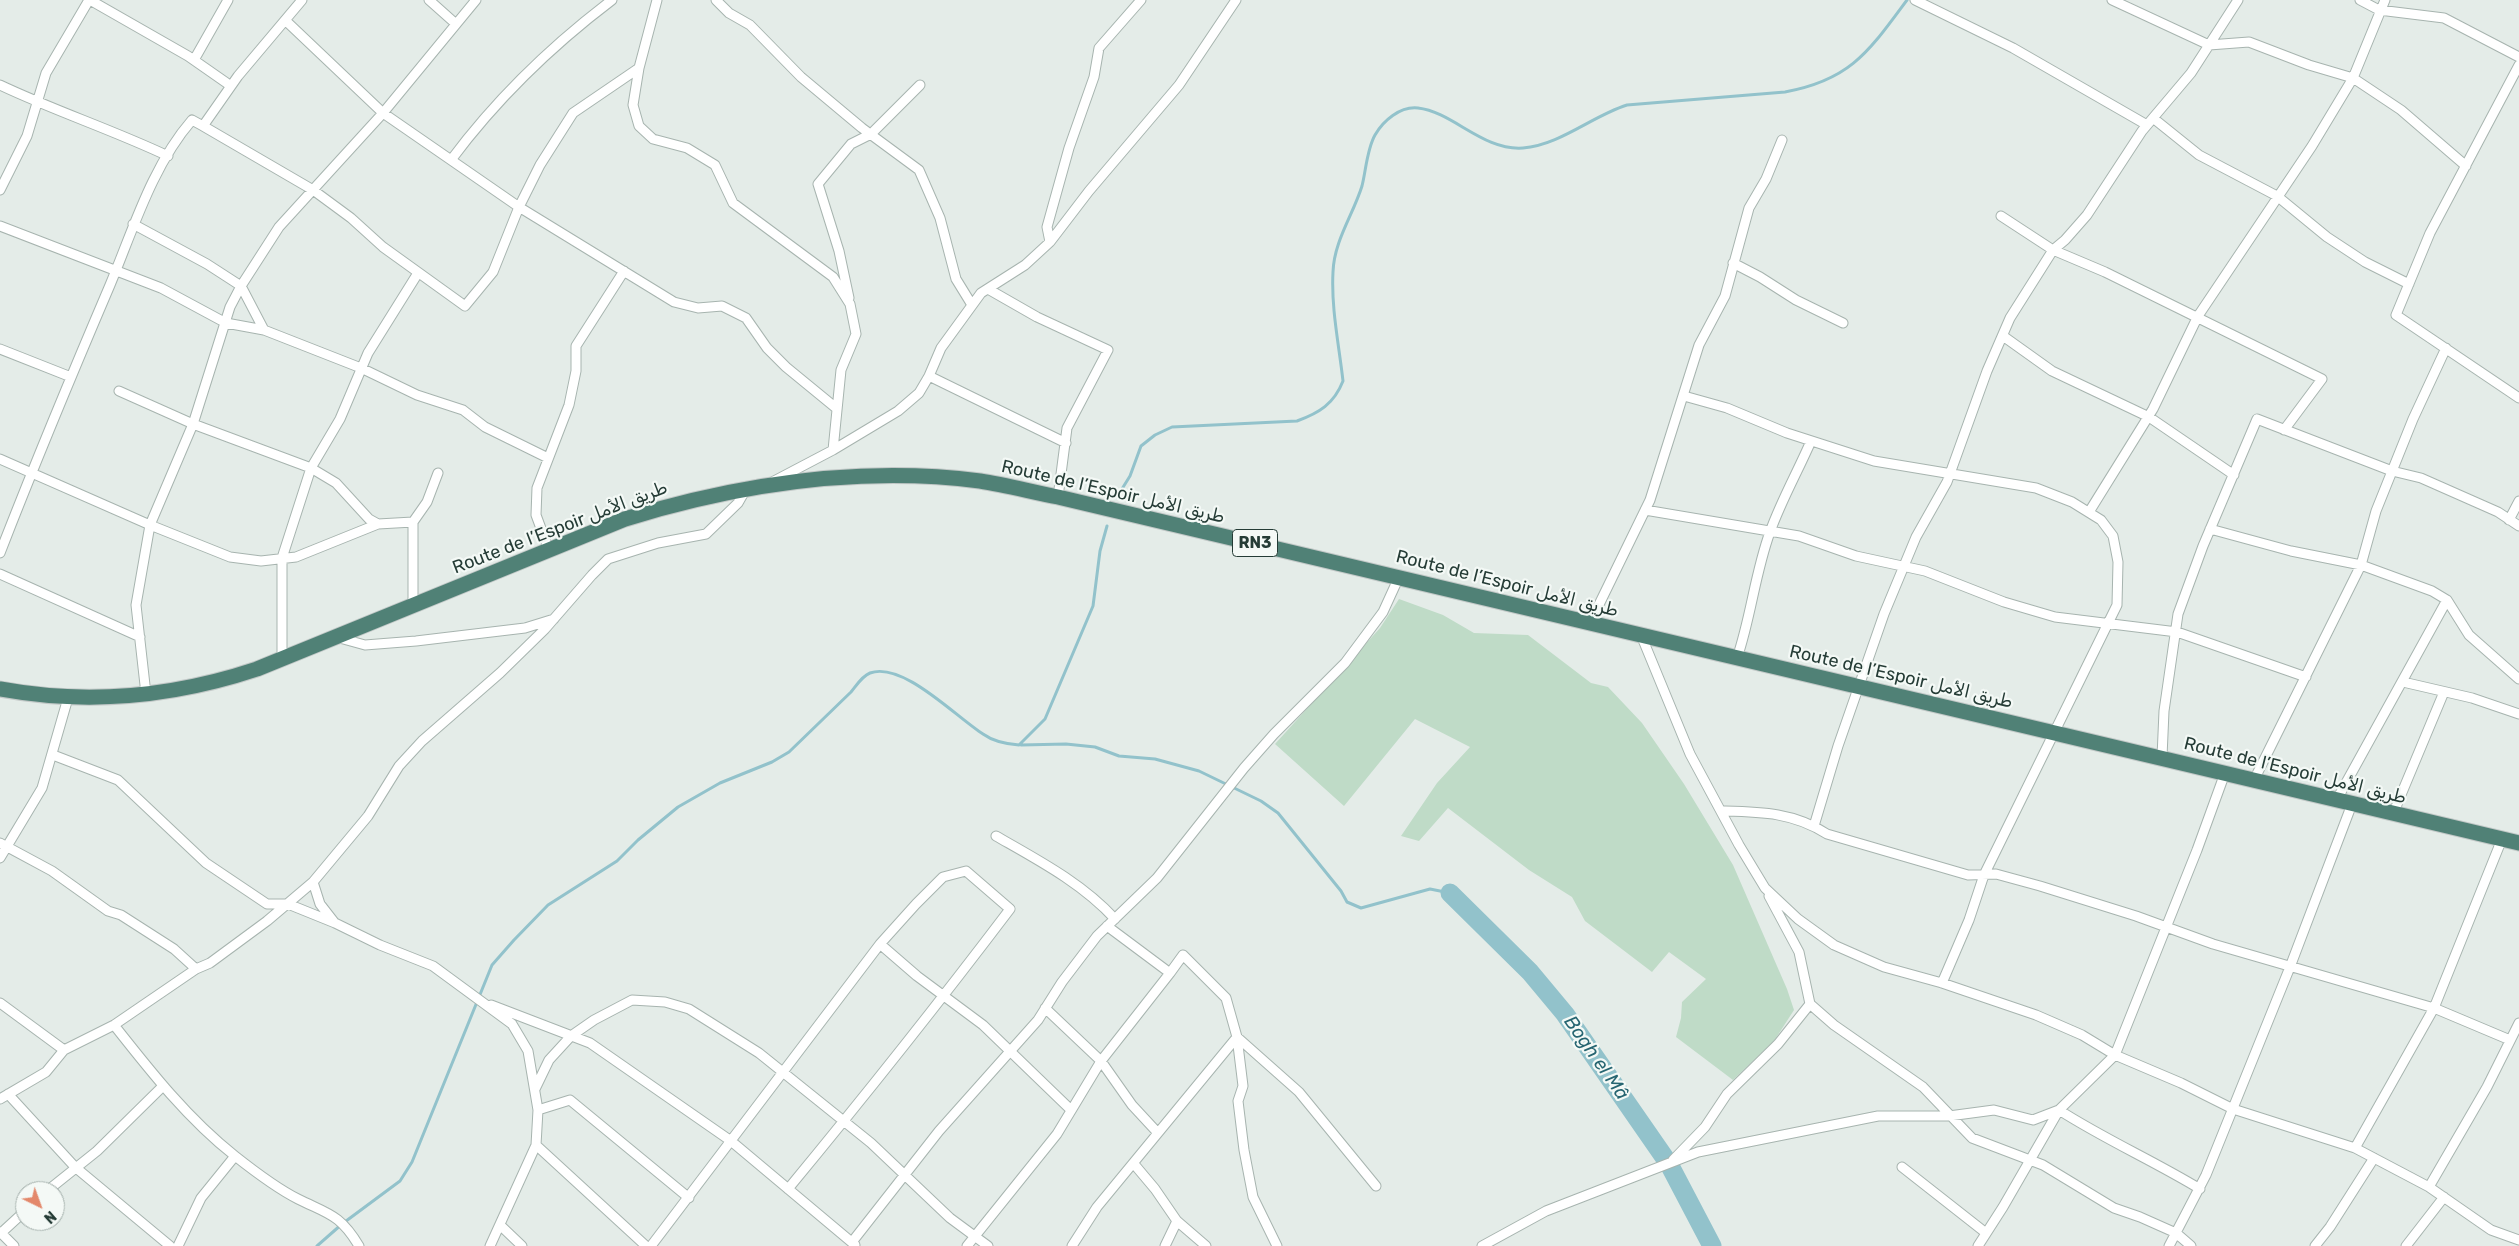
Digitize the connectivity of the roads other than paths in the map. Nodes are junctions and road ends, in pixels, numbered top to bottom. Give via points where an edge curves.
1 (90, 0) edge
2 (228, 0) edge
3 (302, 0) edge
4 (429, 0) edge
5 (476, 0) edge
6 (612, 0) edge
7 (657, 0) edge
8 (716, 0) edge
9 (1141, 0) edge
10 (1236, 0) edge
11 (1914, 0) edge
12 (2112, 0) edge
13 (2238, 0) edge
14 (2360, 0) edge
15 (2385, 0) edge
16 (2379, 10) junction
17 (285, 20) junction
18 (456, 24) junction
19 (2209, 45) junction
20 (2519, 57) edge
21 (194, 60) junction
22 (2519, 65) edge
23 (639, 68) junction
24 (2354, 78) junction
25 (0, 85) edge
26 (920, 85) dead end
27 (231, 86) junction
28 (38, 102) junction
29 (383, 113) junction
30 (2150, 121) junction
31 (202, 126) junction
32 (871, 134) junction
33 (1782, 140) dead end
34 (168, 156) junction
35 (452, 160) junction
36 (2466, 166) junction
37 (0, 190) edge
38 (313, 190) junction
39 (2277, 196) junction
40 (519, 207) junction
41 (2001, 216) dead end
42 (133, 224) junction
43 (0, 226) edge
44 (1050, 242) junction
45 (2053, 250) junction
46 (1733, 263) junction
47 (116, 270) junction
48 (624, 271) junction
49 (418, 273) junction
50 (2409, 284) junction
51 (241, 286) junction
52 (988, 289) junction
53 (850, 304) junction
54 (972, 304) junction
55 (2198, 316) junction
56 (226, 323) junction
57 (1843, 323) dead end
58 (264, 330) junction
59 (2003, 336) junction
60 (2446, 348) junction
61 (0, 349) edge
62 (361, 368) junction
63 (929, 376) junction
64 (71, 377) junction
65 (119, 391) dead end
66 (1684, 396) junction
67 (2519, 398) edge
68 (836, 408) junction
69 (2149, 417) junction
70 (193, 424) junction
71 (2284, 430) junction
72 (1811, 441) junction
73 (1066, 443) junction
74 (833, 450) junction
75 (548, 458) junction
76 (0, 459) edge
77 (311, 468) junction
78 (2392, 471) junction
79 (31, 472) junction
80 (438, 473) dead end
81 (1950, 473) junction
82 (2234, 475) junction
83 (764, 486) junction
84 (747, 488) junction
85 (1058, 497) junction
86 (2519, 501) edge
87 (1645, 510) junction
88 (2089, 512) junction
89 (2510, 520) junction
90 (413, 522) junction
91 (378, 524) junction
92 (150, 525) junction
93 (2519, 526) edge
94 (2210, 529) junction
95 (1770, 532) junction
96 (549, 550) junction
97 (0, 552) edge
98 (282, 558) junction
99 (2361, 565) junction
100 (1903, 567) junction
101 (0, 574) edge
102 (1399, 577) junction
103 (2447, 600) junction
104 (414, 606) junction
105 (554, 619) junction
106 (2108, 622) junction
107 (1590, 623) junction
108 (2177, 632) junction
109 (1641, 635) junction
110 (140, 637) junction
111 (336, 637) junction
112 (282, 658) junction
113 (1737, 658) junction
114 (2306, 676) junction
115 (2519, 679) edge
116 (2403, 682) junction
117 (1860, 687) junction
118 (0, 689) edge
119 (2444, 692) junction
120 (146, 694) junction
121 (68, 698) junction
122 (2519, 714) edge
123 (2053, 732) junction
124 (53, 755) junction
125 (2162, 757) junction
126 (2225, 773) junction
127 (2254, 780) junction
128 (2336, 801) junction
129 (2352, 804) junction
130 (1721, 811) junction
131 (2393, 814) junction
132 (1814, 826) junction
133 (996, 836) dead end
134 (2502, 839) junction
135 (2519, 843) edge
136 (3, 844) edge
137 (0, 858) edge
138 (1984, 875) junction
139 (313, 882) junction
140 (1765, 888) junction
141 (288, 904) junction
142 (1115, 919) junction
143 (335, 923) junction
144 (1107, 926) junction
145 (2167, 927) junction
146 (880, 944) junction
147 (2290, 967) junction
148 (196, 969) junction
149 (1170, 973) junction
150 (1942, 984) junction
151 (943, 994) junction
152 (480, 1000) junction
153 (0, 1003) edge
154 (1810, 1004) junction
155 (1045, 1008) junction
156 (2434, 1008) junction
157 (2519, 1022) edge
158 (114, 1025) junction
159 (571, 1036) junction
160 (1237, 1037) junction
161 (2510, 1040) junction
162 (64, 1050) junction
163 (1008, 1051) junction
164 (2115, 1055) junction
165 (1101, 1061) junction
166 (782, 1072) junction
167 (162, 1087) junction
168 (535, 1089) junction
169 (4, 1096) edge
170 (1070, 1108) junction
171 (2233, 1109) junction
172 (538, 1110) junction
173 (2059, 1110) junction
174 (1949, 1116) junction
175 (844, 1121) junction
176 (1156, 1132) junction
177 (731, 1142) junction
178 (536, 1146) junction
179 (2355, 1148) junction
180 (235, 1156) junction
181 (2374, 1158) junction
182 (2031, 1160) junction
183 (1134, 1164) junction
184 (1669, 1164) junction
185 (75, 1167) junction
186 (1902, 1167) dead end
187 (906, 1175) junction
188 (59, 1181) edge
189 (1376, 1186) dead end
190 (2429, 1187) junction
191 (788, 1189) junction
192 (2200, 1189) junction
193 (2444, 1197) junction
194 (689, 1198) junction
195 (15, 1220) edge
196 (1177, 1222) junction
197 (500, 1225) junction
198 (0, 1233) edge
199 (1986, 1233) junction
200 (2176, 1233) junction
201 (974, 1237) junction
202 (2519, 1240) edge
203 (854, 1244) edge
204 (14, 1246) edge
205 (170, 1246) edge
206 (178, 1246) edge
207 (359, 1246) edge
208 (490, 1246) edge
209 (522, 1246) edge
210 (646, 1246) edge
211 (651, 1246) edge
212 (967, 1246) edge
213 (988, 1246) edge
214 (1072, 1246) edge
215 (1165, 1246) edge
216 (1206, 1246) edge
217 (1277, 1246) edge
218 (1482, 1246) edge
219 (1978, 1246) edge
220 (2168, 1246) edge
221 (2191, 1246) edge
222 (2315, 1246) edge
223 (2406, 1246) edge

1 - 21 street
1 - 28 street via 46,73
2 - 21 street
3 - 17 street
4 - 18 street
5 - 18 street
6 - 35 street via 520,77 478,124
7 - 23 street
8 - 32 street via 750,26 802,77
9 - 44 street via 1099,48 1094,77 1069,148 1047,227
10 - 44 street via 1179,84
11 - 30 street
12 - 19 street
13 - 19 street
14 - 16 street
15 - 16 street
16 - 20 street via 2444,18
16 - 24 street
17 - 27 street
17 - 29 street
18 - 29 street
19 - 24 street via 2249,42
19 - 30 street via 2191,73
21 - 27 street
22 - 36 street
23 - 40 street via 573,113 540,165
23 - 53 street via 633,105 639,126 653,139 687,148 715,165 733,203 833,277
24 - 36 street via 2400,110
24 - 39 street
25 - 28 street
26 - 32 street
27 - 31 street
28 - 34 street
28 - 37 street via 27,136
29 - 35 street
29 - 38 street
30 - 39 street via 2199,156
30 - 45 street via 2087,215
31 - 34 street via 192,120
31 - 38 street
32 - 53 street via 851,144 818,184 839,251
32 - 54 street via 919,170 940,218 956,279
33 - 46 street via 1766,179 1749,208
34 - 42 street
35 - 40 street
36 - 50 street via 2430,233
38 - 49 street
38 - 51 street via 279,227
39 - 50 street via 2365,262
39 - 55 street
40 - 48 street
40 - 49 street via 493,272 465,306
41 - 45 street
42 - 47 street
42 - 51 street
43 - 47 street
44 - 52 street via 1025,265
45 - 55 street
45 - 59 street via 2010,318
46 - 57 street
46 - 66 street via 1725,296 1699,345
47 - 56 street via 161,288
47 - 64 street
48 - 68 street via 674,302 698,308 722,306 746,318 767,348 786,367
48 - 75 street via 576,346 576,371 569,405
49 - 62 street
50 - 60 street via 2396,314
51 - 56 street
51 - 58 street
52 - 54 street
52 - 73 street via 1037,317 1108,350 1067,428
53 - 68 street via 856,334 841,370
54 - 63 street via 941,348
55 - 69 street
55 - 71 street via 2322,379
56 - 58 street
56 - 70 street
58 - 62 street
59 - 69 street via 2052,371
59 - 81 street via 1987,370
60 - 67 street
60 - 78 street
61 - 64 street
62 - 75 street via 417,395 463,410 485,427
62 - 77 street via 340,419
63 - 73 street
63 - 74 street via 919,393 898,411
64 - 79 street
65 - 70 street
66 - 72 street via 1727,408
66 - 87 street
68 - 74 street
69 - 82 street
69 - 88 street
70 - 77 street
70 - 92 street
71 - 78 street
71 - 82 street via 2257,419
72 - 81 street via 1874,461
72 - 95 street
73 - 85 street
74 - 83 street
75 - 96 street via 537,488 536,514
76 - 79 street
77 - 91 street via 336,483 369,520
77 - 98 street
78 - 89 street via 2421,478
78 - 99 street via 2376,511
79 - 92 street
79 - 97 street
80 - 90 street via 427,502
81 - 88 street via 2036,488
81 - 100 street
82 - 94 street
83 - 84 highway, Route de l’Espoir طريق الأمل / RN3
83 - 85 highway, Route de l’Espoir طريق الأمل / RN3 via 881,476 938,477 981,481
84 - 96 highway, Route de l’Espoir طريق الأمل / RN3 via 680,502 634,516
84 - 105 street via 738,503 706,534 658,543 608,560
85 - 102 highway, Route de l’Espoir طريق الأمل / RN3
86 - 89 street
87 - 95 street
87 - 107 street
88 - 106 street via 2101,520 2112,536 2118,562 2117,605
89 - 93 street
90 - 91 street
90 - 104 street
91 - 98 street via 296,557
92 - 98 street via 230,557 261,561
92 - 110 street via 136,605
94 - 99 street
94 - 108 street via 2178,614
95 - 100 street via 1799,536 1856,556
95 - 113 street
96 - 104 highway, Route de l’Espoir طريق الأمل / RN3
98 - 112 street
99 - 103 street via 2432,591
99 - 114 street
100 - 106 street via 2055,617
100 - 117 street
101 - 110 street
102 - 107 highway, Route de l’Espoir طريق الأمل / RN3
102 - 142 street via 1383,612 1345,662 1274,734 1157,878
103 - 115 street via 2469,635
103 - 116 street
104 - 111 highway, Route de l’Espoir طريق الأمل / RN3
105 - 111 street via 525,628 416,641 365,645
105 - 139 street via 399,766 368,816
106 - 108 street
106 - 123 street
107 - 109 highway, Route de l’Espoir طريق الأمل / RN3
108 - 114 street
108 - 125 street via 2164,711
109 - 113 highway, Route de l’Espoir طريق الأمل / RN3
109 - 130 street via 1690,754
110 - 120 street
111 - 112 highway, Route de l’Espoir طريق الأمل / RN3
112 - 120 highway, Route de l’Espoir طريق الأمل / RN3 via 223,680
113 - 117 highway, Route de l’Espoir طريق الأمل / RN3
114 - 127 street
116 - 119 street
116 - 128 street
117 - 123 highway, Route de l’Espoir طريق الأمل / RN3
117 - 132 street
118 - 121 highway, Route de l’Espoir طريق الأمل / RN3
119 - 122 street
119 - 131 street
120 - 121 highway, Route de l’Espoir طريق الأمل / RN3
121 - 124 street
123 - 125 highway, Route de l’Espoir طريق الأمل / RN3
123 - 138 street
124 - 136 street via 42,788
124 - 141 street via 118,780 206,863 267,904
125 - 126 highway, Route de l’Espoir طريق الأمل / RN3
126 - 127 highway, Route de l’Espoir طريق الأمل / RN3
126 - 145 street
127 - 128 highway, Route de l’Espoir طريق الأمل / RN3
128 - 129 highway, Route de l’Espoir طريق الأمل / RN3
129 - 131 highway, Route de l’Espoir طريق الأمل / RN3
129 - 147 street
130 - 132 street via 1778,813
130 - 140 street
131 - 134 highway, Route de l’Espoir طريق الأمل / RN3
132 - 138 street via 1827,834 1919,863 1968,875
133 - 142 street via 1098,900
134 - 135 highway, Route de l’Espoir طريق الأمل / RN3
134 - 156 street
136 - 137 street
136 - 148 street via 52,871 108,911 122,914 174,948
138 - 145 street via 1996,874 2040,886
138 - 150 street
139 - 141 street
139 - 143 street via 320,904
140 - 150 street via 1834,946 1884,967
140 - 154 street via 1799,952
141 - 143 street
141 - 148 street via 210,963
142 - 144 street
143 - 152 street via 433,966
144 - 149 street
144 - 155 street
145 - 147 street
145 - 164 street
146 - 151 street via 916,976
146 - 151 street via 943,877 966,871 1010,909
146 - 166 street
147 - 156 street
147 - 171 street
148 - 158 street
149 - 160 street via 1183,955 1226,998
149 - 165 street
150 - 164 street via 2082,1035
151 - 163 street
151 - 175 street
152 - 159 street
152 - 168 street via 512,1024 528,1051
153 - 162 street
154 - 174 street via 1834,1025 1923,1087
154 - 184 street via 1778,1044 1727,1094 1705,1127
155 - 163 street via 1038,1020
155 - 165 street
156 - 161 street
156 - 179 street
157 - 161 street
158 - 162 street
158 - 167 street
159 - 166 street via 632,1000 665,1002 689,1009 726,1031
159 - 168 street via 549,1060
159 - 177 street via 590,1043
160 - 176 street
160 - 189 street via 1299,1092
160 - 217 street via 1242,1086 1238,1101 1252,1197
161 - 190 street via 2487,1087
162 - 169 street via 46,1072
163 - 170 street
163 - 187 street
164 - 171 street
164 - 173 street
165 - 170 street
165 - 176 street
166 - 175 street
166 - 177 street
167 - 180 street
167 - 185 street via 97,1151
168 - 172 street
169 - 185 street
170 - 201 street via 1057,1134
171 - 179 street
171 - 192 street
172 - 178 street
172 - 194 street via 570,1100
173 - 174 street via 2033,1120 1994,1110
173 - 182 street
173 - 192 street
174 - 182 street via 1972,1138
174 - 184 street via 1878,1116 1698,1152
175 - 187 street
175 - 191 street
176 - 183 street
177 - 191 street
177 - 194 street
178 - 197 street
178 - 210 street
179 - 181 street
180 - 206 street via 201,1198
180 - 207 street via 297,1198 331,1213
181 - 190 street
181 - 222 street
182 - 199 street
182 - 200 street via 2114,1208
183 - 196 street
183 - 214 street via 1098,1207
184 - 218 street via 1546,1211
185 - 188 street
185 - 205 street
186 - 199 street
187 - 201 street
187 - 203 street
190 - 193 street
191 - 203 street
192 - 200 street
193 - 202 street via 2491,1230
193 - 223 street
194 - 211 street
195 - 198 street
196 - 215 street
196 - 216 street
197 - 208 street
197 - 209 street
198 - 204 street
199 - 219 street
200 - 220 street
200 - 221 street
201 - 212 street
201 - 213 street

